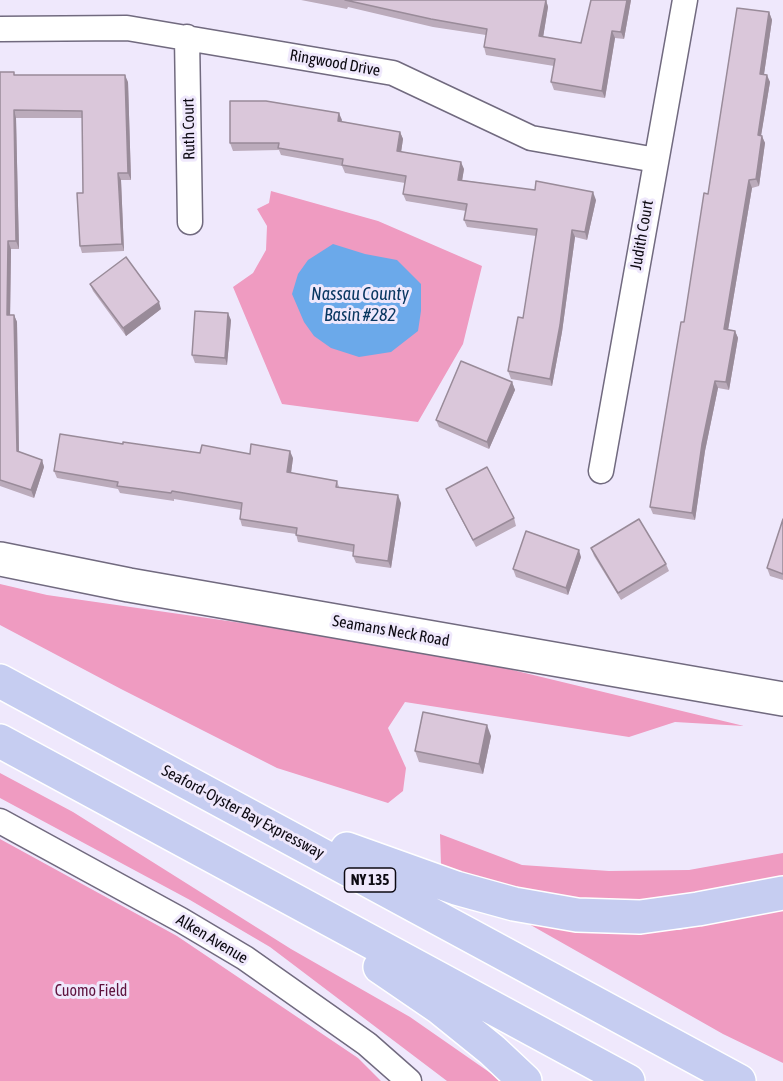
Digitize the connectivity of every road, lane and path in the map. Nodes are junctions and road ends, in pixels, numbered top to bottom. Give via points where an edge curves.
1 (685, 0) edge
2 (0, 29) edge
3 (187, 37) junction
4 (656, 160) junction
5 (190, 222) dead end
6 (601, 471) dead end
7 (0, 559) edge
8 (0, 681) edge
9 (783, 699) edge
10 (0, 741) edge
11 (250, 815) junction
12 (0, 821) edge
13 (225, 862) junction
14 (783, 892) edge
15 (409, 1081) edge
16 (525, 1081) edge
17 (628, 1081) edge
18 (739, 1081) edge

1 - 4 street, Judith Court
2 - 3 street, Ringwood Drive via 128,28
3 - 4 street, Ringwood Drive via 393,73 531,138
3 - 5 street, Ruth Court
4 - 6 street, Judith Court
7 - 9 main road, Seamans Neck Road
8 - 11 highway, Seaford-Oyster Bay Expressway / NY 135
10 - 13 highway
11 - 14 highway via 456,888 577,915 640,917
11 - 18 highway, Seaford-Oyster Bay Expressway / NY 135
12 - 15 street, Alken Avenue via 245,958 367,1044
13 - 16 highway via 440,1008
13 - 17 highway

